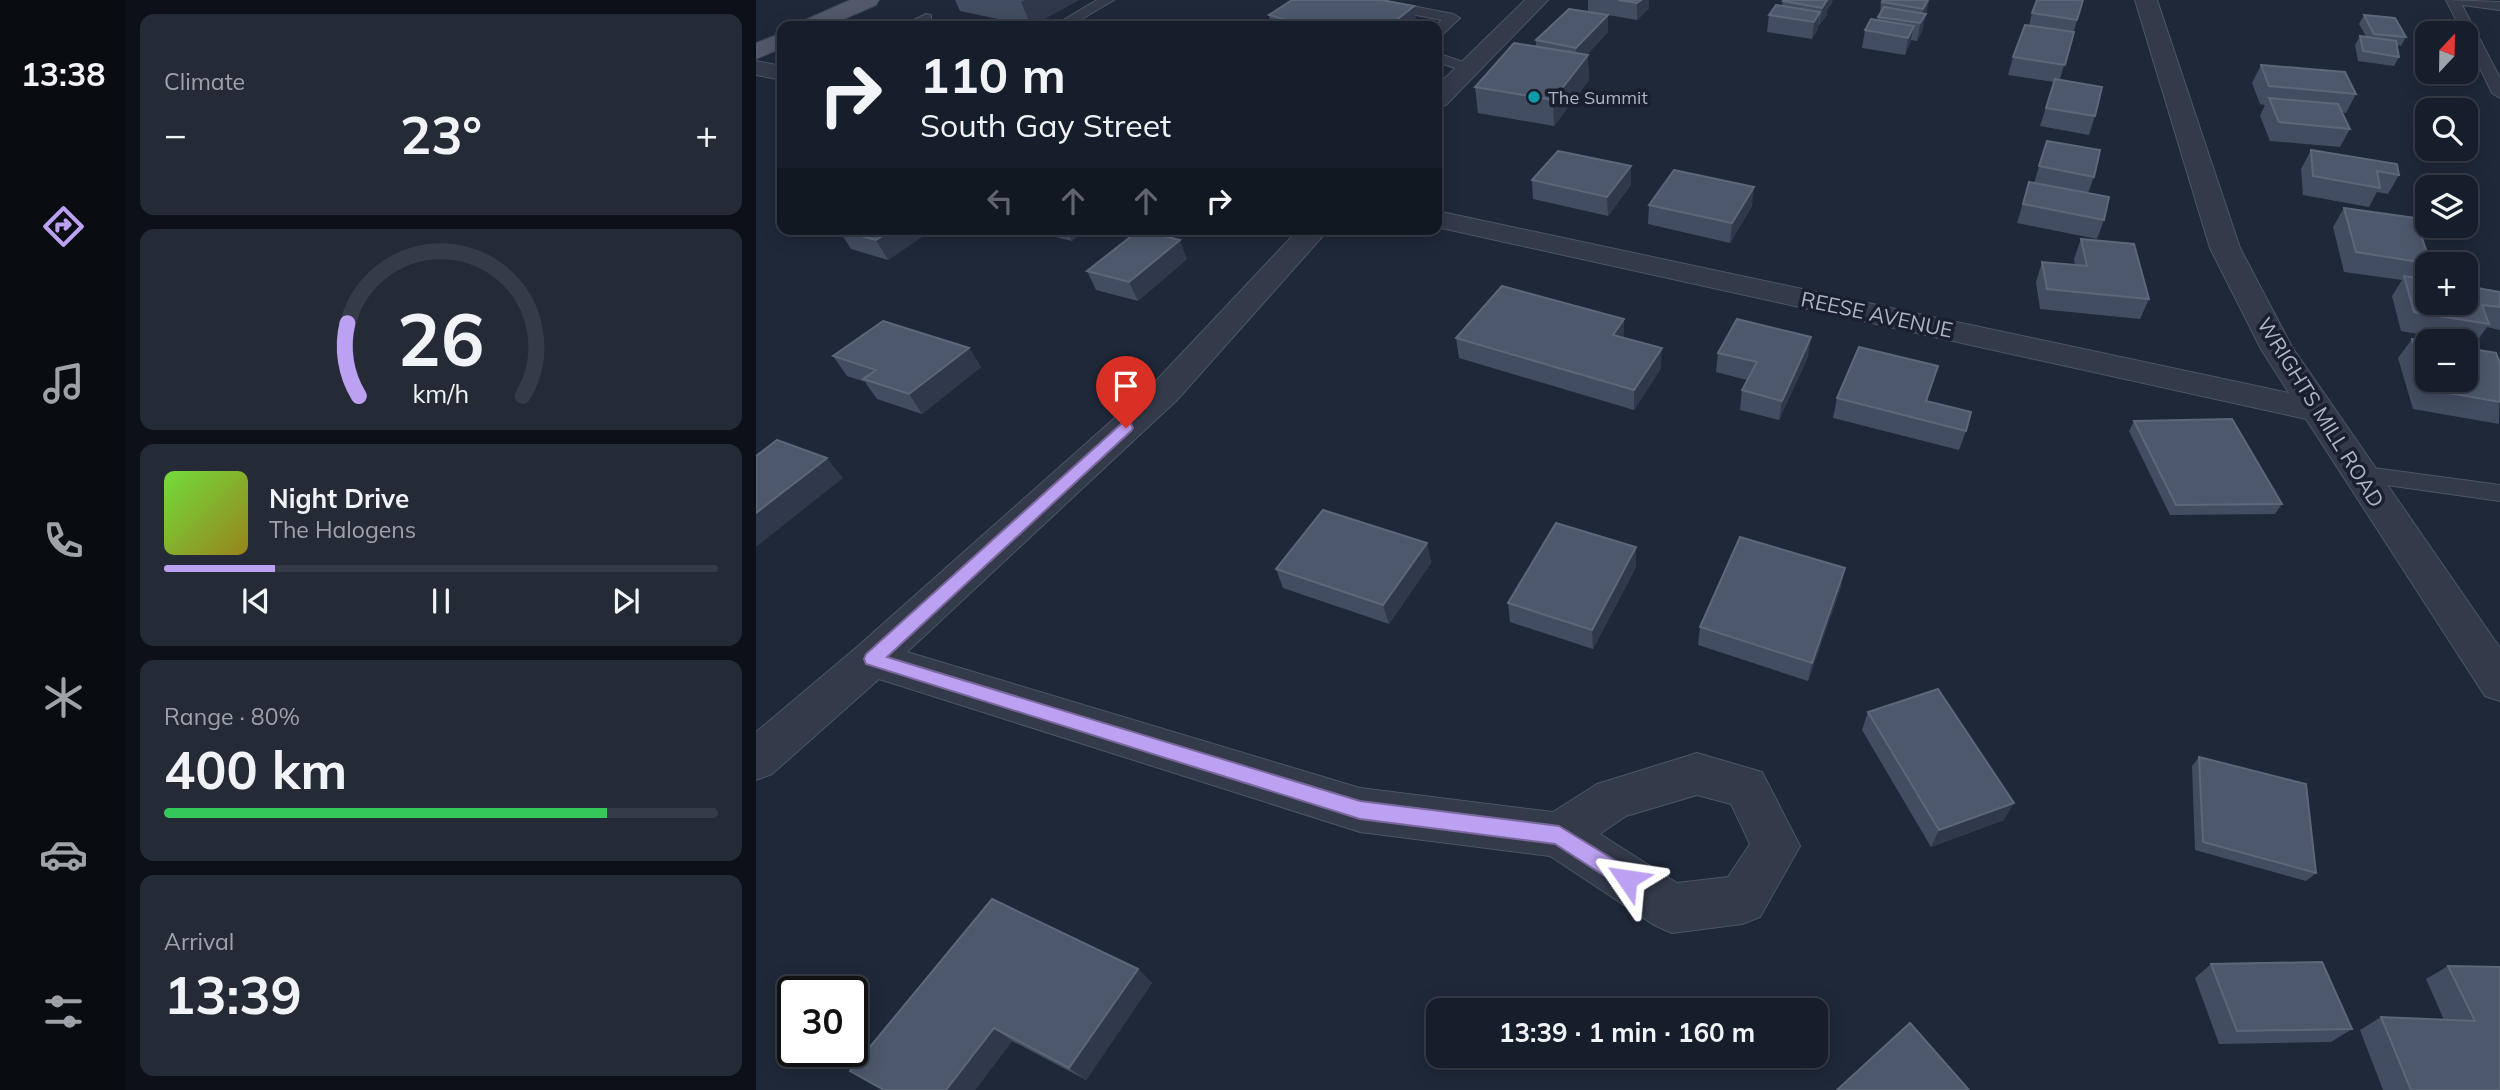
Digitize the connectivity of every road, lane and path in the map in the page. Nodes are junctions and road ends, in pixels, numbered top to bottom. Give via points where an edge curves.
1 (868, 0) edge
2 (1107, 0) edge
3 (1360, 0) edge
4 (1537, 0) edge
5 (2146, 0) edge
6 (2454, 0) edge
7 (2500, 6) edge
8 (926, 18) dead end
9 (822, 21) edge
10 (920, 21) edge
11 (1069, 21) edge
12 (1442, 28) edge
13 (777, 42) edge
14 (756, 52) edge
15 (1442, 59) edge
16 (756, 68) edge
17 (1467, 68) junction
18 (777, 72) edge
19 (2500, 93) edge
20 (1442, 95) edge
21 (1442, 220) edge
22 (1309, 235) edge
23 (2317, 410) junction
24 (2359, 474) junction
25 (2500, 494) edge
26 (872, 659) junction
27 (2500, 683) edge
28 (756, 760) edge
29 (1559, 835) dead end

1 - 9 main road
2 - 11 lane
3 - 12 lane via 1453,19
4 - 17 street
5 - 23 street, WRIGHTS MILL ROAD via 2225,248 2277,349
6 - 7 lane
6 - 19 lane
8 - 10 lane
13 - 14 main road
15 - 17 lane
16 - 18 street
17 - 20 street
21 - 23 street, REESE AVENUE
22 - 26 street via 1165,392
23 - 24 street, WRIGHTS MILL ROAD
24 - 25 lane
24 - 27 street, WRIGHTS MILL ROAD
26 - 28 street
26 - 29 street via 1360,810

